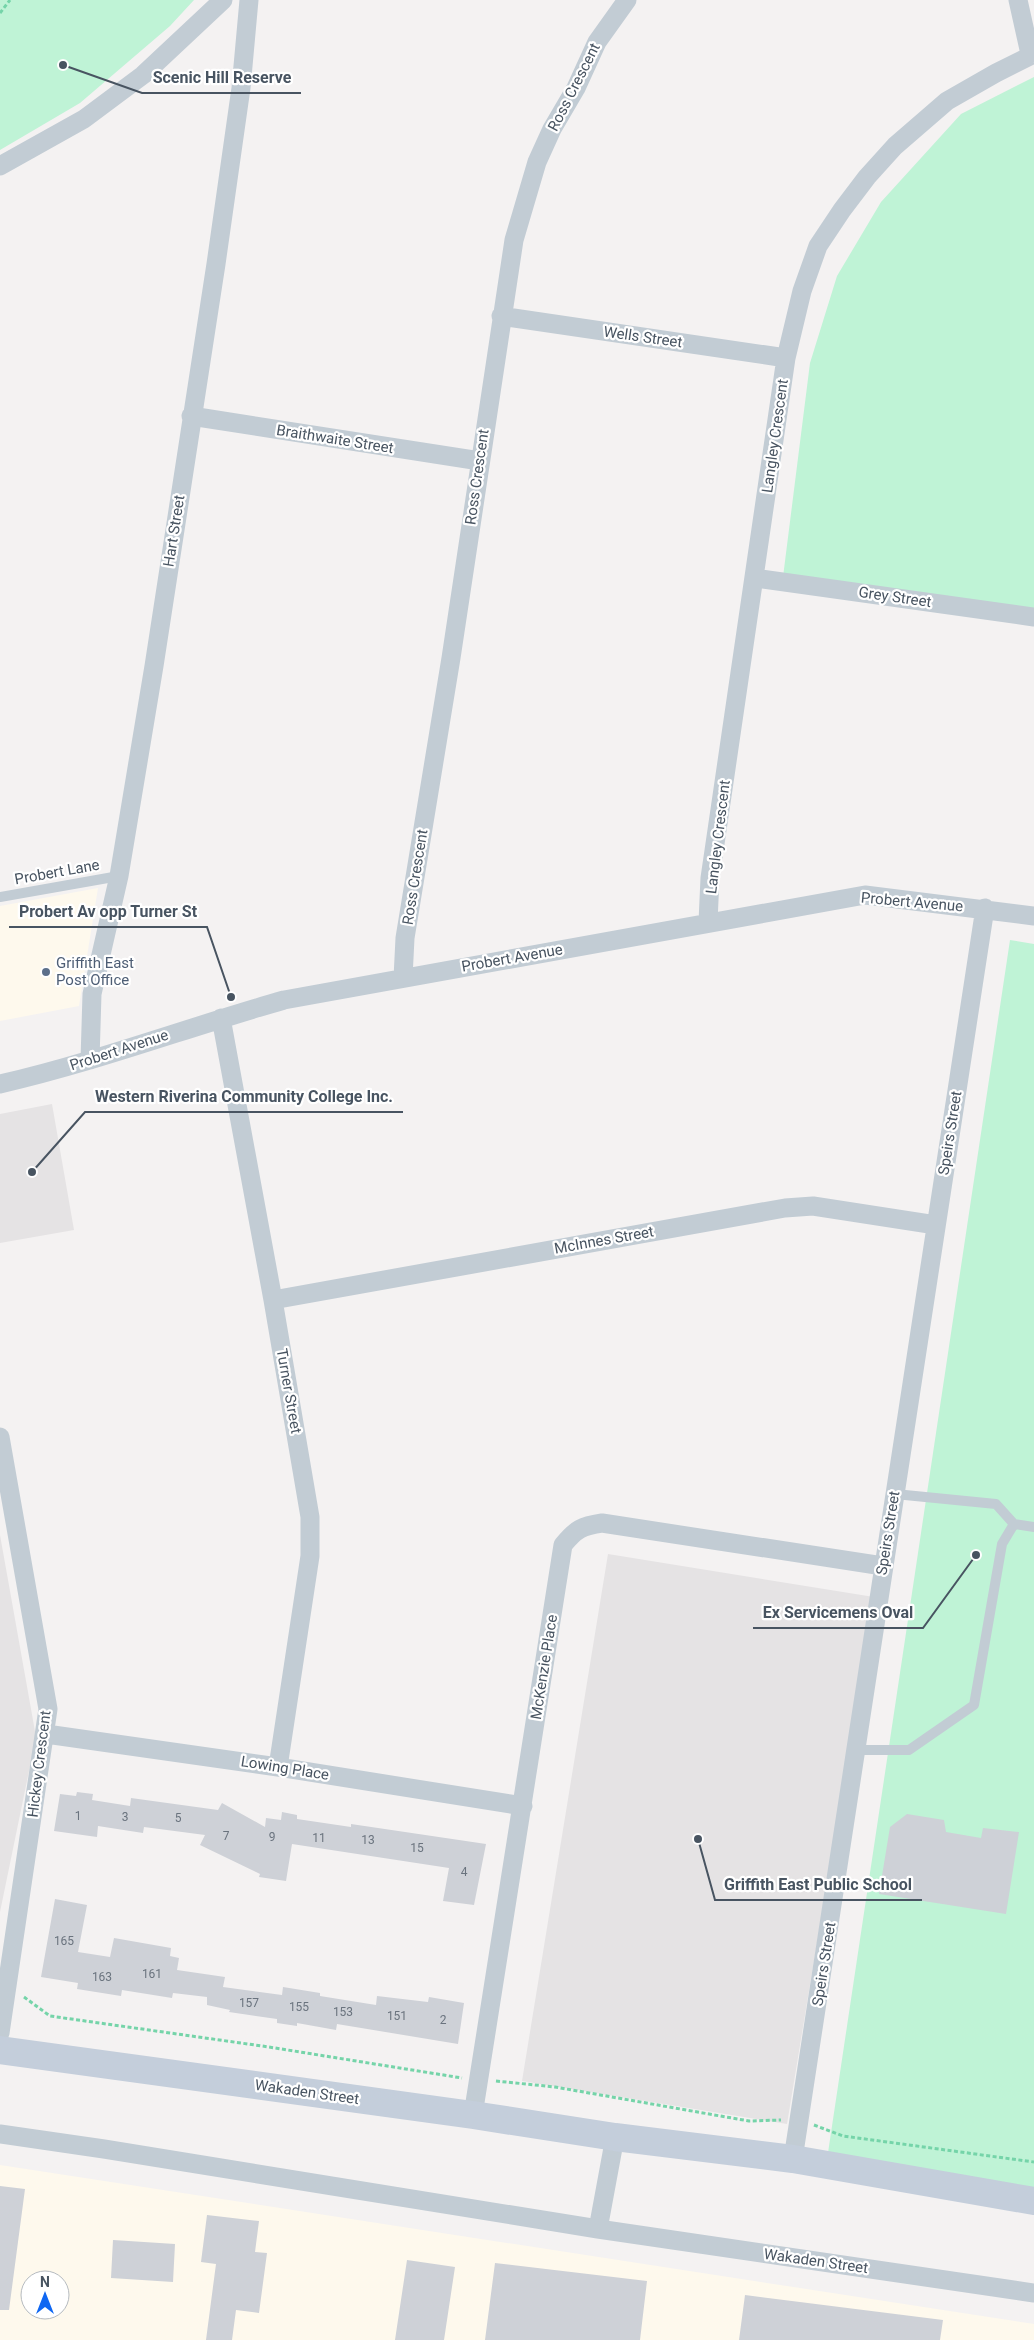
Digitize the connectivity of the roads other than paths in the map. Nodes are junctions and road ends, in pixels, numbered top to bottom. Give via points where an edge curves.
1 (223, 0) edge
2 (249, 0) edge
3 (627, 0) edge
4 (1018, 0) edge
5 (1032, 54) edge
6 (0, 166) edge
7 (501, 316) junction
8 (786, 358) junction
9 (191, 416) junction
10 (480, 461) junction
11 (755, 578) junction
12 (1034, 617) edge
13 (119, 876) junction
14 (0, 897) edge
15 (985, 908) junction
16 (1034, 916) edge
17 (708, 922) junction
18 (403, 978) junction
19 (221, 1018) junction
20 (90, 1060) junction
21 (0, 1084) edge
22 (936, 1225) junction
23 (273, 1300) junction
24 (0, 1437) edge
25 (895, 1494) junction
26 (1014, 1524) junction
27 (1034, 1528) edge
28 (883, 1566) junction
29 (46, 1734) junction
30 (856, 1750) junction
31 (278, 1767) junction
32 (523, 1806) junction
33 (0, 2033) edge
34 (0, 2050) edge
35 (473, 2115) junction
36 (0, 2134) edge
37 (615, 2137) junction
38 (794, 2159) junction
39 (1034, 2201) edge
40 (598, 2229) junction
41 (1034, 2293) edge

1 - 6 street via 143,75 84,120
2 - 9 street, Hart Street via 230,167
3 - 7 street, Ross Crescent via 597,42 537,162 514,240
4 - 5 street
5 - 8 street, Langley Crescent via 947,101 895,146 867,177 818,246 802,291
7 - 8 street, Wells Street
7 - 10 street, Ross Crescent
8 - 11 street, Langley Crescent
9 - 10 street, Braithwaite Street
9 - 13 street, Hart Street
10 - 18 street, Ross Crescent via 405,938
11 - 12 street, Grey Street
11 - 17 street, Langley Crescent via 710,878
13 - 14 lane, Probert Lane
13 - 20 street, Hart Street via 92,994
15 - 16 street, Probert Avenue
15 - 17 street, Probert Avenue via 865,895
15 - 22 street, Speirs Street
17 - 18 street, Probert Avenue
18 - 19 street, Probert Avenue via 284,1000
19 - 20 street, Probert Avenue
19 - 23 street, Turner Street
20 - 21 street, Probert Avenue
22 - 23 street, McInnes Street via 813,1206 785,1208
22 - 25 street, Speirs Street
23 - 31 street, Turner Street via 310,1517 310,1556
24 - 29 street, Hickey Crescent via 48,1709
25 - 26 lane via 996,1504
25 - 28 street, Speirs Street
26 - 27 lane
26 - 30 lane via 1002,1544 974,1705 909,1750
28 - 30 street, Speirs Street
28 - 32 street, McKenzie Place via 602,1523 585,1525 563,1545
29 - 31 street, Lowing Place
29 - 33 street, Hickey Crescent
30 - 38 street, Speirs Street
31 - 32 street, Lowing Place
32 - 35 street, McKenzie Place
34 - 35 main road, Wakaden Street
35 - 37 main road, Wakaden Street
36 - 40 street, Wakaden Street
37 - 38 main road, Wakaden Street
37 - 40 street
38 - 39 main road, Wakaden Street
40 - 41 street, Wakaden Street

